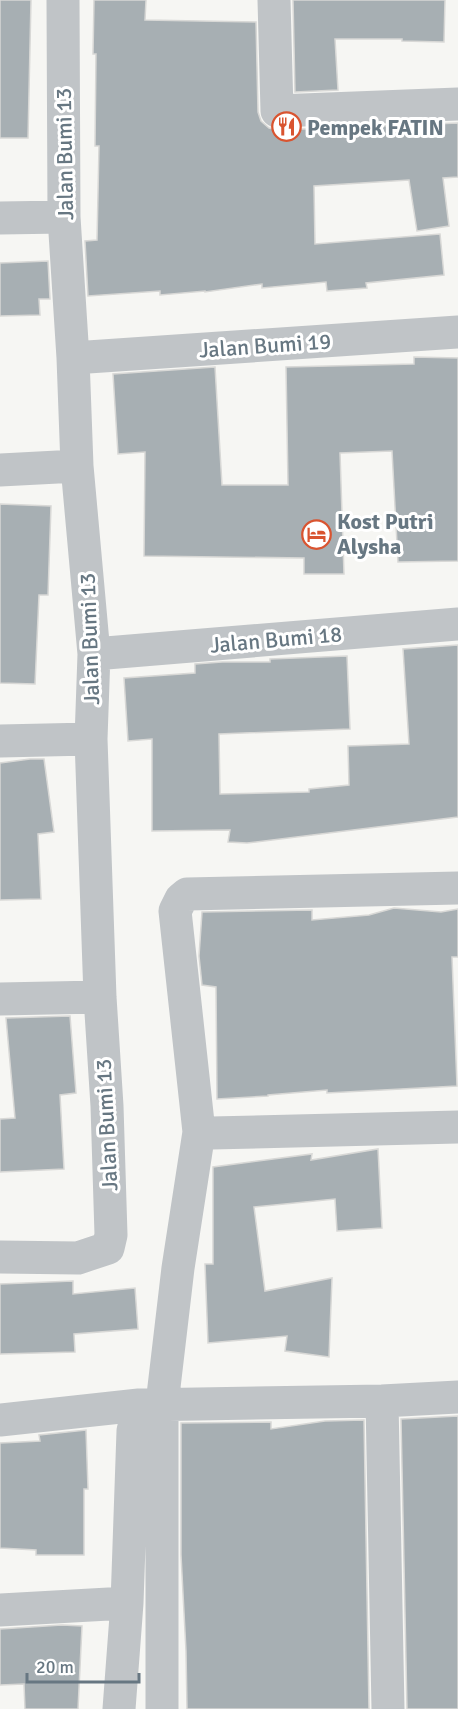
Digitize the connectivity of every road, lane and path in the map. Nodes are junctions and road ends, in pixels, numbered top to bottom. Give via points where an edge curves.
1 (63, 0) edge
2 (274, 0) edge
3 (458, 104) edge
4 (64, 217) junction
5 (0, 218) edge
6 (458, 332) edge
7 (73, 358) junction
8 (77, 466) junction
9 (0, 470) edge
10 (458, 624) edge
11 (94, 654) junction
12 (91, 739) junction
13 (0, 741) edge
14 (458, 888) edge
15 (100, 997) junction
16 (0, 999) edge
17 (458, 1127) edge
18 (199, 1132) junction
19 (0, 1257) edge
20 (458, 1397) edge
21 (382, 1401) junction
22 (150, 1404) junction
23 (0, 1420) edge
24 (127, 1603) junction
25 (0, 1610) edge
26 (119, 1709) edge
27 (162, 1709) edge
28 (388, 1709) edge

1 - 4 street, Jalan Bumi 13
2 - 3 street via 277,111
4 - 5 street
4 - 7 street, Jalan Bumi 13
6 - 7 street, Jalan Bumi 19
7 - 8 street, Jalan Bumi 13
8 - 9 street
8 - 11 street, Jalan Bumi 13
10 - 11 street, Jalan Bumi 18
11 - 12 street, Jalan Bumi 13
12 - 13 street
12 - 15 street, Jalan Bumi 13
14 - 18 street via 187,894 181,899 175,911
15 - 16 street
15 - 19 street, Jalan Bumi 13 via 107,1106 111,1235 108,1248 78,1258
17 - 18 street
18 - 22 street via 174,1304
20 - 21 street
21 - 22 street
21 - 28 street
22 - 23 street
22 - 24 street via 133,1431
22 - 27 street
24 - 25 street
24 - 26 street

